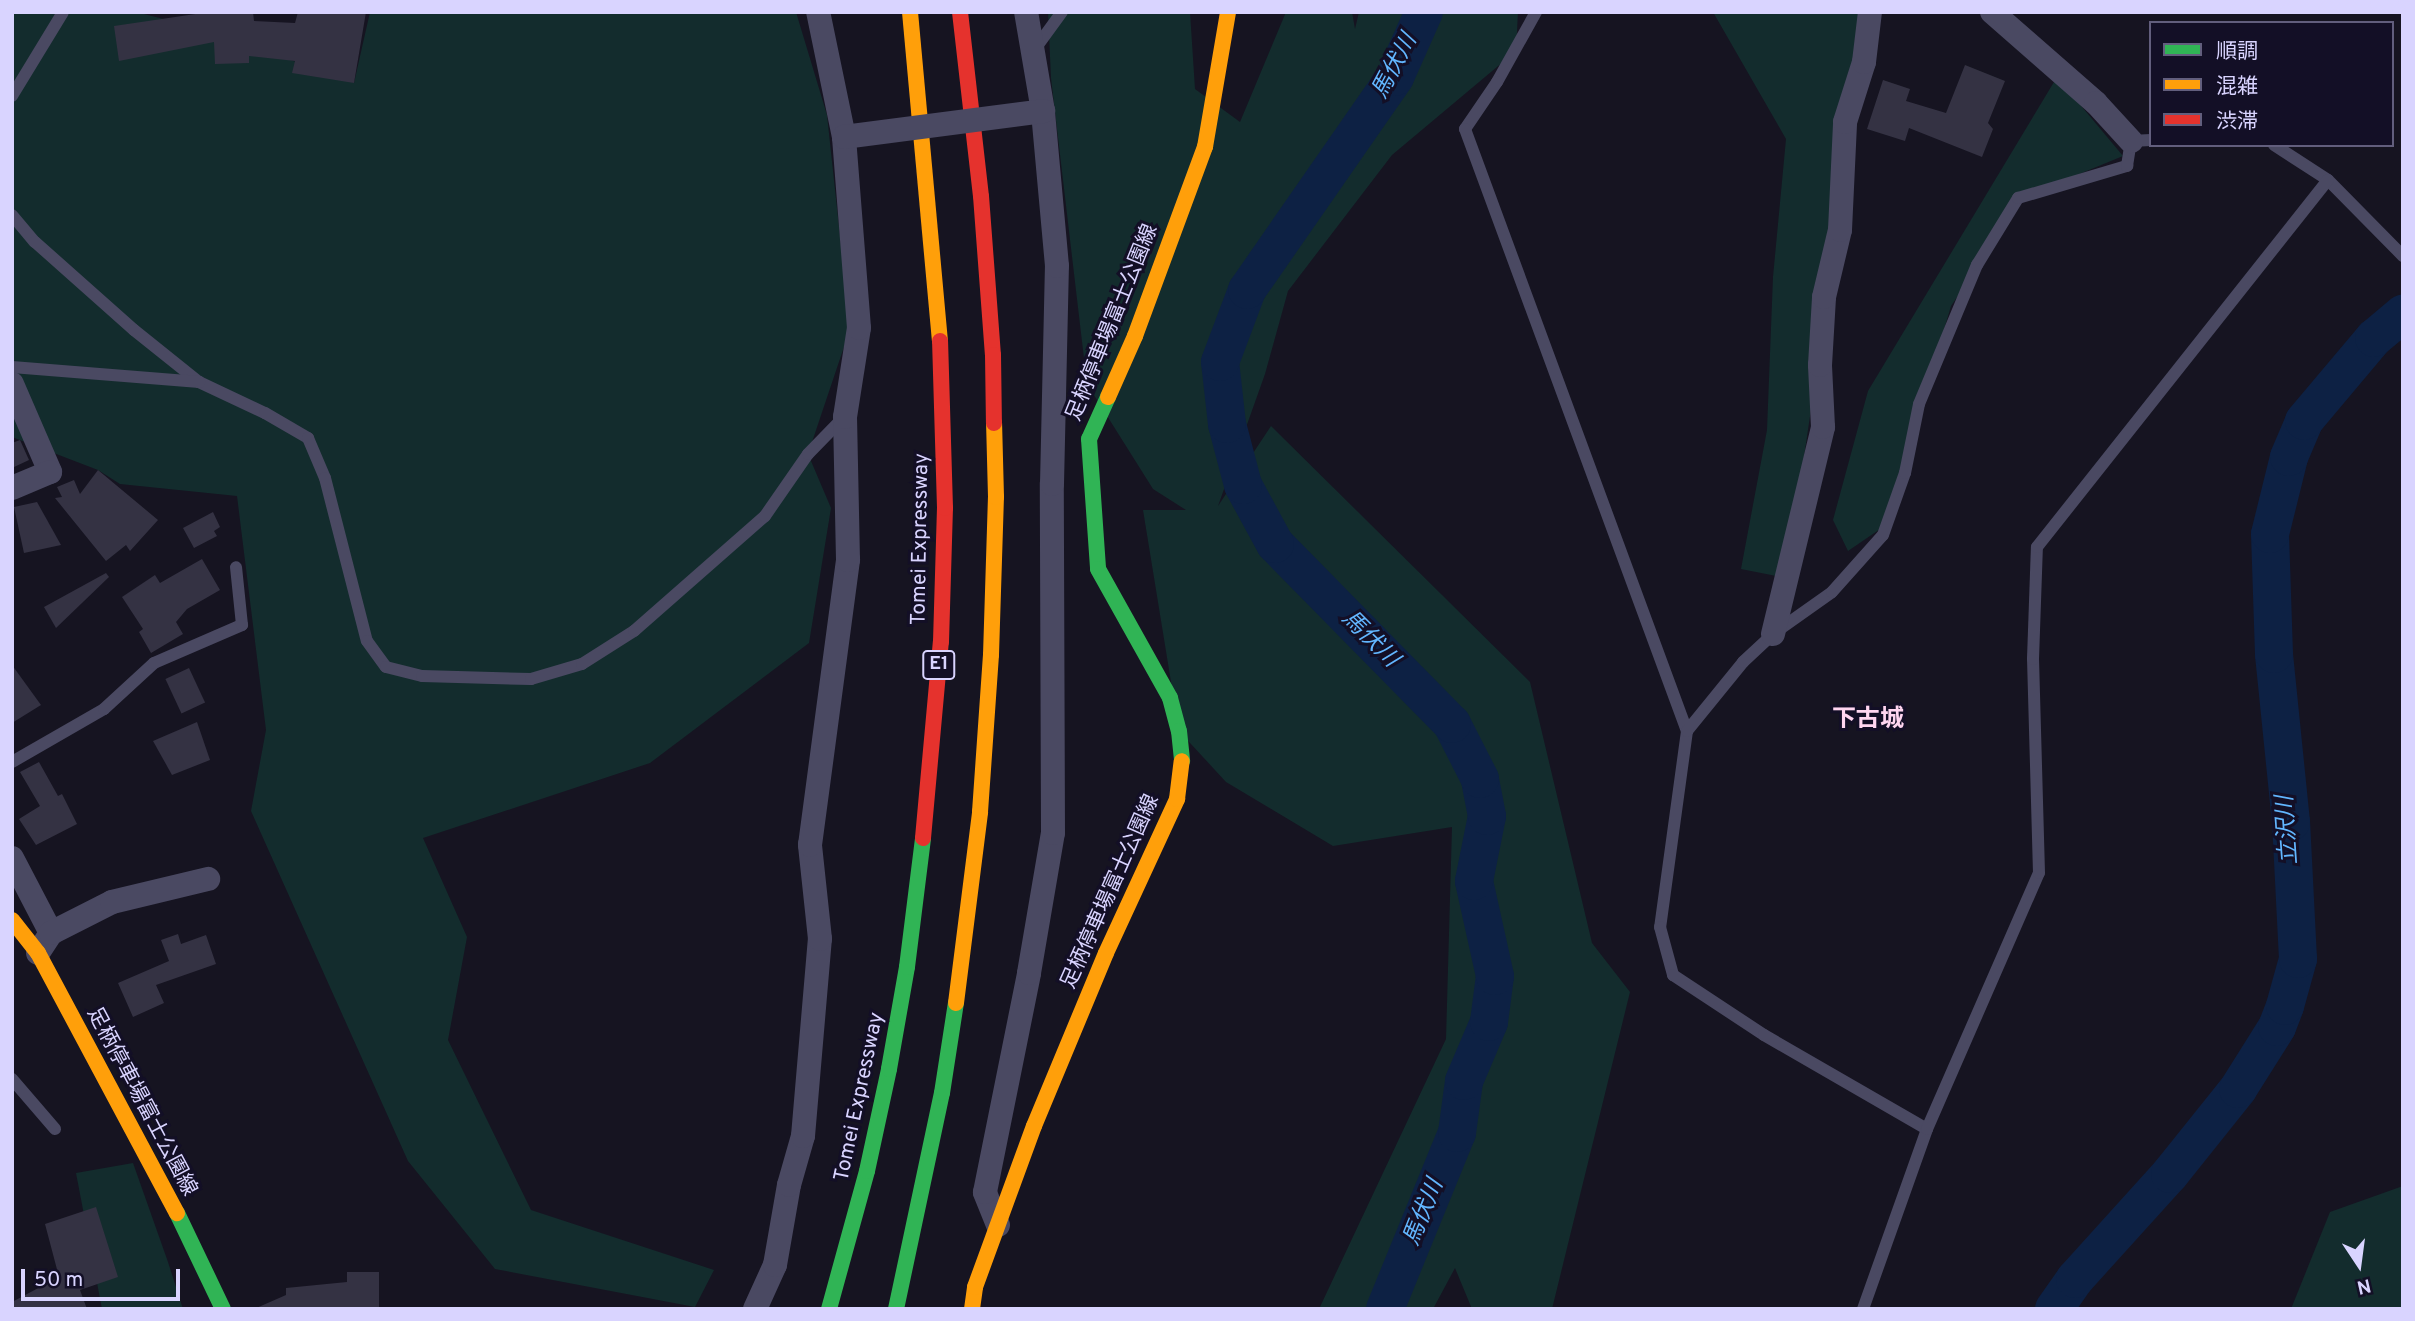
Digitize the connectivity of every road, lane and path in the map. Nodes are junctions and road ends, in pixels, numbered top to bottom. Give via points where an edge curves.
1 (63, 12) edge
2 (818, 12) edge
3 (910, 12) edge
4 (960, 12) edge
5 (1026, 12) edge
6 (1062, 12) edge
7 (1228, 12) edge
8 (1536, 12) edge
9 (1870, 12) edge
10 (1992, 12) edge
11 (1032, 52) junction
12 (12, 96) edge
13 (1043, 111) junction
14 (844, 137) junction
15 (2141, 141) edge
16 (2277, 147) edge
17 (2328, 180) junction
18 (12, 215) edge
19 (2403, 256) edge
20 (12, 367) edge
21 (199, 382) junction
22 (12, 384) edge
23 (845, 417) junction
24 (12, 488) edge
25 (236, 567) dead end
26 (1773, 634) junction
27 (1687, 731) junction
28 (12, 761) edge
29 (12, 858) edge
30 (208, 879) dead end
31 (12, 920) edge
32 (44, 943) junction
33 (12, 1079) edge
34 (55, 1129) dead end
35 (1927, 1129) junction
36 (998, 1225) junction
37 (223, 1309) edge
38 (755, 1309) edge
39 (829, 1309) edge
40 (895, 1309) edge
41 (972, 1309) edge
42 (1863, 1309) edge

1 - 12 lane
2 - 14 street
3 - 39 main road, Tomei Expressway / E1 via 942,363 945,508 941,642 929,788 905,980 867,1171
4 - 40 main road via 993,355 996,497 991,655 980,812 963,955 942,1093
5 - 11 street
6 - 11 lane
7 - 36 main road, 足柄停車場富士公園線 via 1205,147 1135,336 1089,439 1098,569 1170,698 1182,764 1177,799 1066,1048
8 - 27 lane via 1465,129
9 - 26 street via 1864,62 1845,122 1840,230 1824,297 1823,427
10 - 15 street
11 - 13 street
13 - 14 street, bridge
13 - 36 street via 1057,266 1053,832 985,1192
14 - 23 street via 859,328
15 - 26 lane via 2127,166 2018,198 1977,265 1919,404 1905,474 1883,535 1832,592
16 - 17 lane
17 - 19 lane
17 - 35 lane via 2037,547 2033,659 2039,873
18 - 21 lane via 134,330
20 - 21 lane
21 - 23 lane via 308,438 326,478 368,641 386,667 422,676 531,679 582,664 634,631 765,516 808,454
22 - 24 street via 50,472
23 - 38 street via 848,560 810,845 820,940 807,1099 775,1265
25 - 28 lane via 242,625 154,663 104,709
26 - 27 lane via 1743,662
27 - 35 lane via 1660,927 1673,975 1764,1035
29 - 32 street
30 - 32 street via 113,902
31 - 32 main road, 足柄停車場富士公園線
32 - 37 main road, 足柄停車場富士公園線 via 112,1094 153,1164
33 - 34 lane
35 - 42 lane
36 - 41 main road, 足柄停車場富士公園線 via 975,1287

